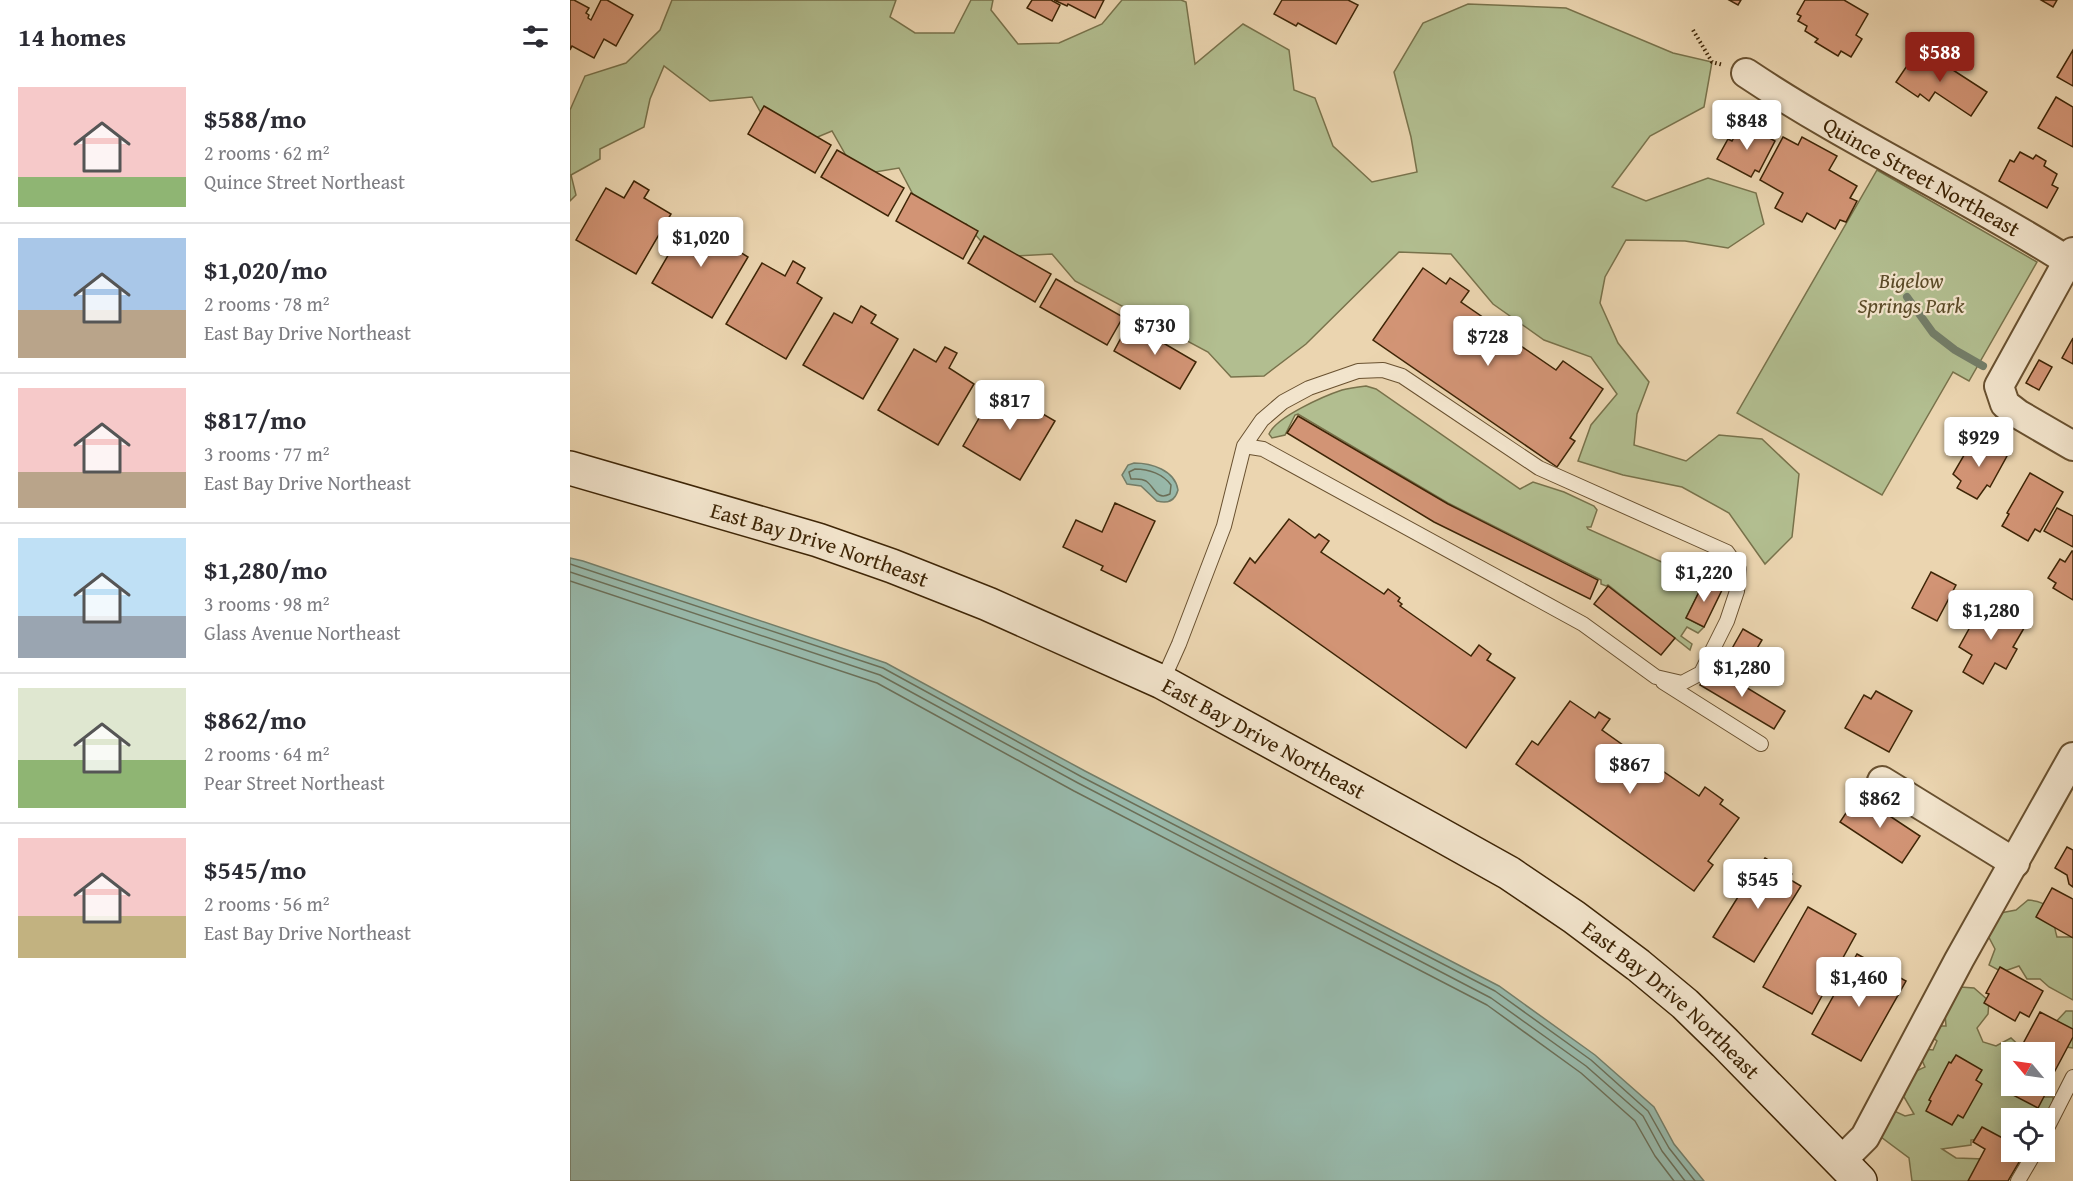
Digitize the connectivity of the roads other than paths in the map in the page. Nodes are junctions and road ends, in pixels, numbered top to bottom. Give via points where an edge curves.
1 (1746, 73) road end
2 (2070, 257) edge
3 (1244, 446) junction
4 (2073, 446) edge
5 (570, 468) edge
6 (1656, 677) junction
7 (1162, 682) junction
8 (1761, 744) dead end
9 (2073, 758) edge
10 (1882, 782) dead end
11 (2015, 863) junction
12 (2073, 1077) edge
13 (2055, 1112) edge
14 (2029, 1162) edge
15 (1851, 1171) edge
16 (2018, 1181) edge

1 - 2 street, Quince Street Northeast via 1789,102
2 - 4 street via 1999,386 2005,404
3 - 6 lane via 1263,449 1582,624
3 - 6 lane via 1262,420 1283,402 1309,388 1358,371 1383,370 1402,376 1539,468 1720,548 1739,569 1737,591 1715,647 1701,673 1682,683
3 - 7 lane via 1224,526
5 - 7 street, East Bay Drive Northeast via 818,540 892,566
6 - 8 lane
7 - 15 street, East Bay Drive Northeast via 1509,873 1574,917 1684,1004
9 - 11 street
10 - 11 street
11 - 15 street via 1864,1137
12 - 13 lane
14 - 16 lane

